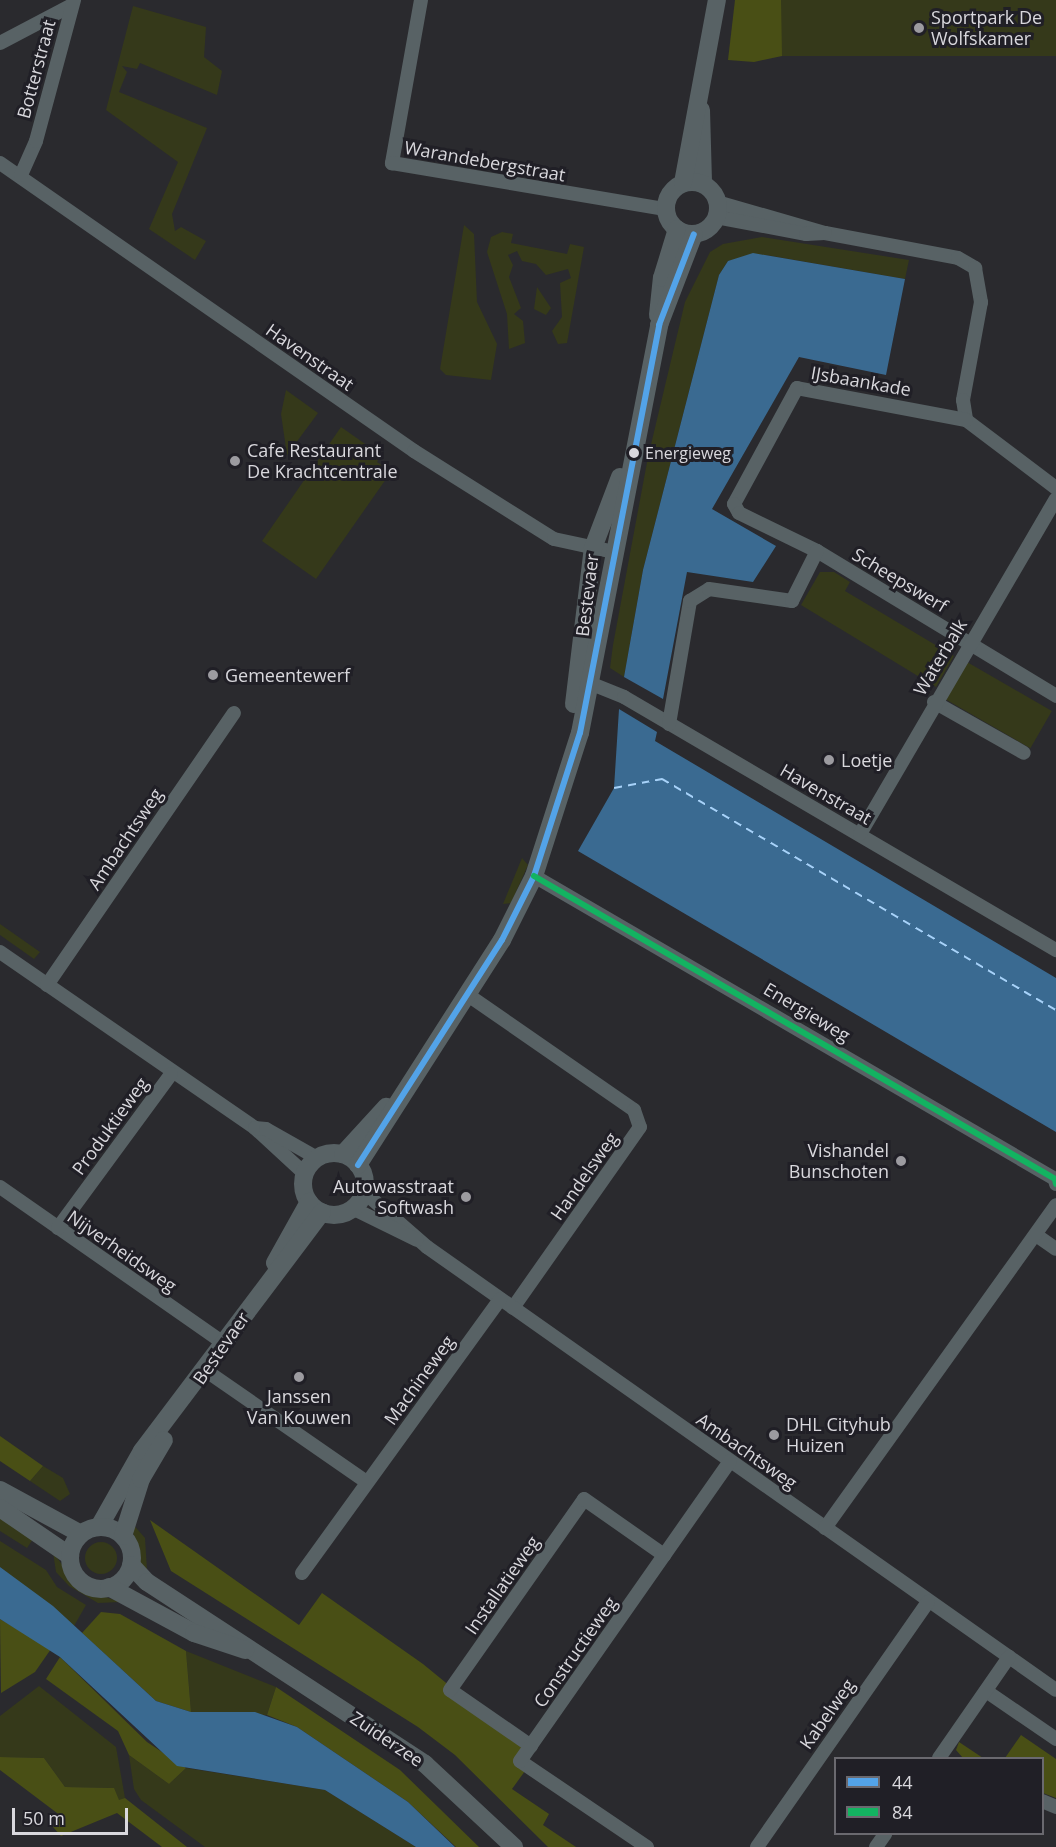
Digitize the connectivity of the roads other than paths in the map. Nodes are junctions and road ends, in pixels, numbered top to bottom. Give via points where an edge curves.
1 (421, 0) edge
2 (717, 0) edge
3 (73, 3) edge
4 (0, 43) edge
5 (700, 100) junction
6 (0, 163) edge
7 (21, 175) junction
8 (683, 183) junction
9 (703, 183) junction
10 (665, 209) junction
11 (717, 210) junction
12 (686, 232) junction
13 (966, 420) junction
14 (631, 450) junction
15 (1056, 488) edge
16 (1056, 499) edge
17 (593, 548) junction
18 (817, 551) junction
19 (614, 552) junction
20 (969, 643) junction
21 (583, 681) junction
22 (1056, 696) edge
23 (934, 702) junction
24 (234, 713) dead end
25 (669, 724) junction
26 (1024, 753) dead end
27 (860, 834) junction
28 (534, 876) junction
29 (1056, 950) edge
30 (0, 952) edge
31 (47, 985) junction
32 (468, 995) junction
33 (171, 1074) junction
34 (406, 1086) junction
35 (255, 1128) junction
36 (343, 1154) junction
37 (317, 1158) junction
38 (358, 1165) junction
39 (305, 1174) junction
40 (1056, 1184) edge
41 (0, 1187) edge
42 (364, 1192) junction
43 (1056, 1205) edge
44 (316, 1207) junction
45 (352, 1209) junction
46 (58, 1228) junction
47 (1036, 1235) junction
48 (417, 1240) junction
49 (1056, 1249) edge
50 (500, 1299) junction
51 (513, 1308) junction
52 (224, 1343) junction
53 (205, 1370) junction
54 (176, 1413) junction
55 (730, 1461) junction
56 (367, 1482) junction
57 (0, 1490) edge
58 (0, 1508) edge
59 (99, 1527) junction
60 (825, 1528) junction
61 (81, 1534) junction
62 (123, 1536) junction
63 (664, 1555) junction
64 (70, 1556) junction
65 (131, 1565) junction
66 (302, 1573) dead end
67 (110, 1587) junction
68 (928, 1602) junction
69 (247, 1649) junction
70 (1009, 1657) junction
71 (1056, 1690) edge
72 (986, 1691) junction
73 (1056, 1739) edge
74 (531, 1746) junction
75 (944, 1756) edge
76 (514, 1847) edge
77 (647, 1847) edge
78 (757, 1847) edge

1 - 10 street, Warandebergstraat via 392,164
2 - 5 street
3 - 4 street, Botterstraat
3 - 7 street, Botterstraat via 36,141
5 - 8 street
5 - 9 street
6 - 7 street, Havenstraat
7 - 17 street, Havenstraat via 414,451 554,539
8 - 9 street
8 - 10 street via 670,193
9 - 11 street
10 - 12 street
11 - 12 street via 706,231
11 - 13 street via 806,234 825,233 958,258 975,268 981,302 963,400
12 - 14 street, Bestevaer via 662,278 659,325
13 - 15 street
13 - 18 street, IJsbaankade via 797,388 734,504 739,513
14 - 17 street, Bestevaer
14 - 19 street, Bestevaer
16 - 20 street, Waterbalk
17 - 19 street, Havenstraat
17 - 21 street, Bestevaer
18 - 20 street, Scheepswerf
18 - 25 street via 792,601 709,589 690,601
19 - 21 street, Bestevaer
20 - 22 street, Scheepswerf
20 - 23 street, Waterbalk
21 - 25 street, Havenstraat via 624,697
21 - 28 street, Bestevaer via 566,782
23 - 26 street
23 - 27 street, Waterbalk
24 - 31 street, Ambachtsweg
25 - 27 street, Havenstraat
27 - 29 street, Havenstraat
28 - 32 street, Bestevaer
28 - 40 street, Energieweg via 1034,1166
30 - 31 street
31 - 33 street
32 - 34 street, Bestevaer
32 - 51 street, Handelsweg via 634,1110 640,1127
33 - 35 street
33 - 46 street, Produktieweg
34 - 36 street, Bestevaer
34 - 38 street, Bestevaer
35 - 37 street via 266,1129
35 - 39 street
36 - 37 street
36 - 38 street
37 - 39 street
38 - 42 street
39 - 44 street
41 - 46 street, Nijverheidsweg
42 - 45 street
42 - 48 street, Ambachtsweg
43 - 47 street
44 - 45 street
44 - 52 street, Bestevaer
45 - 48 street, Ambachtsweg
46 - 52 street, Nijverheidsweg
47 - 49 street
47 - 60 street
48 - 50 street, Ambachtsweg
50 - 51 street, Ambachtsweg
50 - 56 street, Machineweg
51 - 55 street, Ambachtsweg
52 - 53 street, Bestevaer
53 - 54 street, Bestevaer
53 - 56 street
54 - 59 street, Bestevaer via 142,1451
54 - 62 street, Bestevaer via 141,1479
55 - 60 street, Ambachtsweg
55 - 63 street, Constructieweg
56 - 66 street, Machineweg
57 - 61 street
58 - 64 street
59 - 61 street
59 - 62 street
60 - 68 street, Ambachtsweg
61 - 64 street
62 - 65 street
63 - 74 street, Constructieweg
63 - 74 street, Installatieweg via 584,1499 450,1690
64 - 67 street via 81,1582
65 - 67 street
65 - 69 street, Zuiderzee via 147,1582 244,1642
67 - 69 street, Zuiderzee via 194,1633 239,1651
68 - 70 street, Ambachtsweg
68 - 78 street, Kabelweg
69 - 76 street, Zuiderzee via 425,1764
70 - 71 street, Ambachtsweg
70 - 72 street
72 - 73 street
72 - 75 street
74 - 77 street via 520,1761

